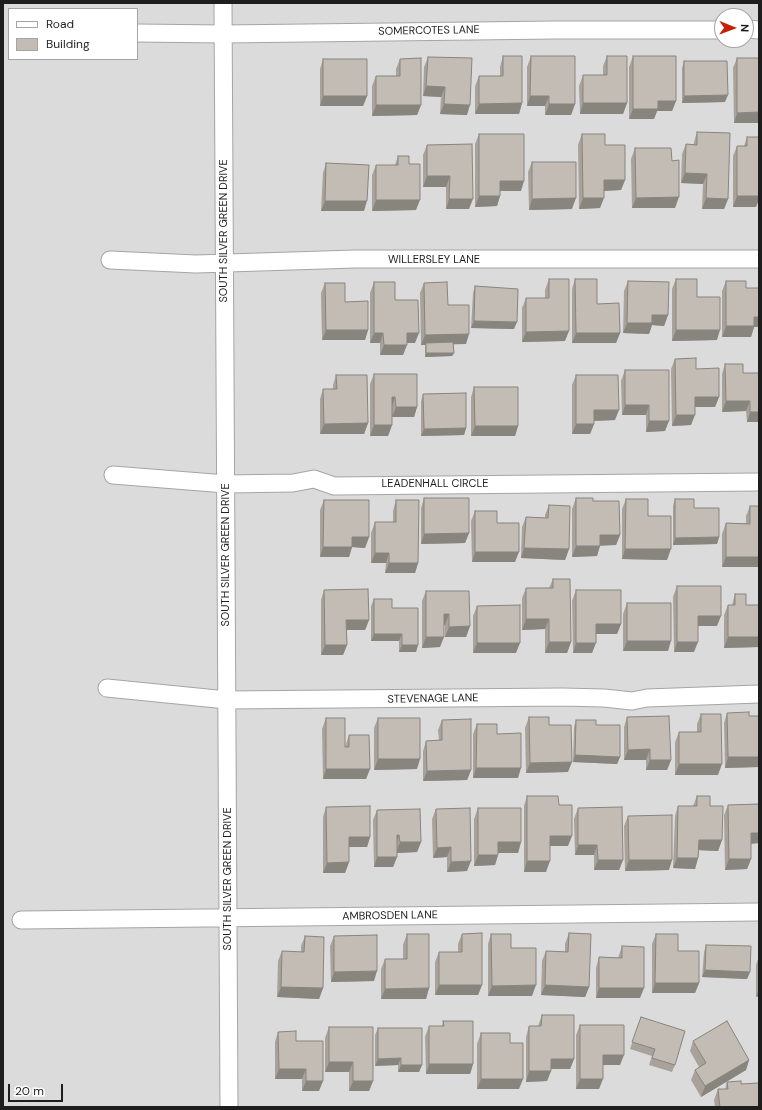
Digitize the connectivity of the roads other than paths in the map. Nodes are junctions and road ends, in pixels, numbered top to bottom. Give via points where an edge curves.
1 (222, 3) edge
2 (714, 30) edge
3 (138, 33) edge
4 (223, 34) junction
5 (759, 259) edge
6 (110, 260) dead end
7 (224, 264) junction
8 (113, 475) dead end
9 (759, 482) edge
10 (226, 484) junction
11 (106, 688) dead end
12 (759, 694) edge
13 (227, 700) junction
14 (759, 912) edge
15 (228, 918) junction
16 (21, 920) dead end
17 (229, 1107) edge

1 - 4 street, SOUTH SILVER GREEN DRIVE
2 - 4 street, SOMERCOTES LANE
3 - 4 street, SOMERCOTES LANE
4 - 7 street, SOUTH SILVER GREEN DRIVE
5 - 7 street, WILLERSLEY LANE via 355,259
6 - 7 street, WILLERSLEY LANE
7 - 10 street, SOUTH SILVER GREEN DRIVE
8 - 10 street, LEADENHALL CIRCLE
9 - 10 street, LEADENHALL CIRCLE via 334,486 314,479 293,483
10 - 13 street, SOUTH SILVER GREEN DRIVE
11 - 13 street, STEVENAGE LANE
12 - 13 street, STEVENAGE LANE via 647,698 632,701 569,697
13 - 15 street, SOUTH SILVER GREEN DRIVE
14 - 15 street, AMBROSDEN LANE
15 - 16 street, AMBROSDEN LANE
15 - 17 street, SOUTH SILVER GREEN DRIVE

